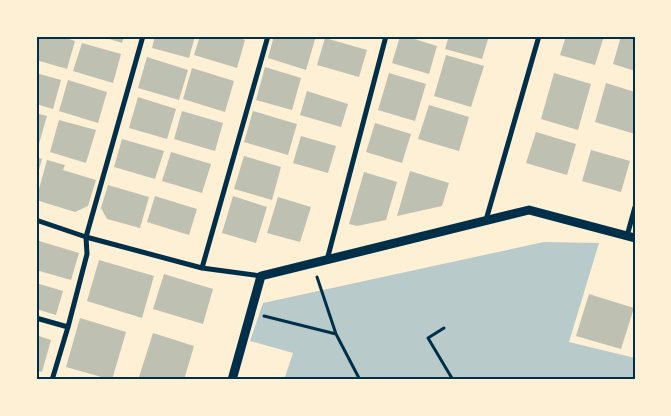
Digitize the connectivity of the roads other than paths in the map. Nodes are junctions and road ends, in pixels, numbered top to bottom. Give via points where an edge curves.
1 (143, 36) edge
2 (268, 36) edge
3 (386, 36) edge
4 (538, 36) edge
5 (635, 207) edge
6 (36, 220) edge
7 (486, 220) junction
8 (86, 237) junction
9 (631, 237) edge
10 (327, 260) junction
11 (202, 268) junction
12 (261, 276) junction
13 (36, 318) edge
14 (68, 327) junction
15 (52, 380) edge
16 (232, 380) edge

1 - 8 street
2 - 11 street
3 - 10 street
4 - 7 street
5 - 9 street
6 - 8 street
7 - 9 street via 529,210
7 - 10 street
8 - 11 street
8 - 14 street via 87,254
10 - 12 street
11 - 12 street
12 - 16 street
13 - 14 street
14 - 15 street

